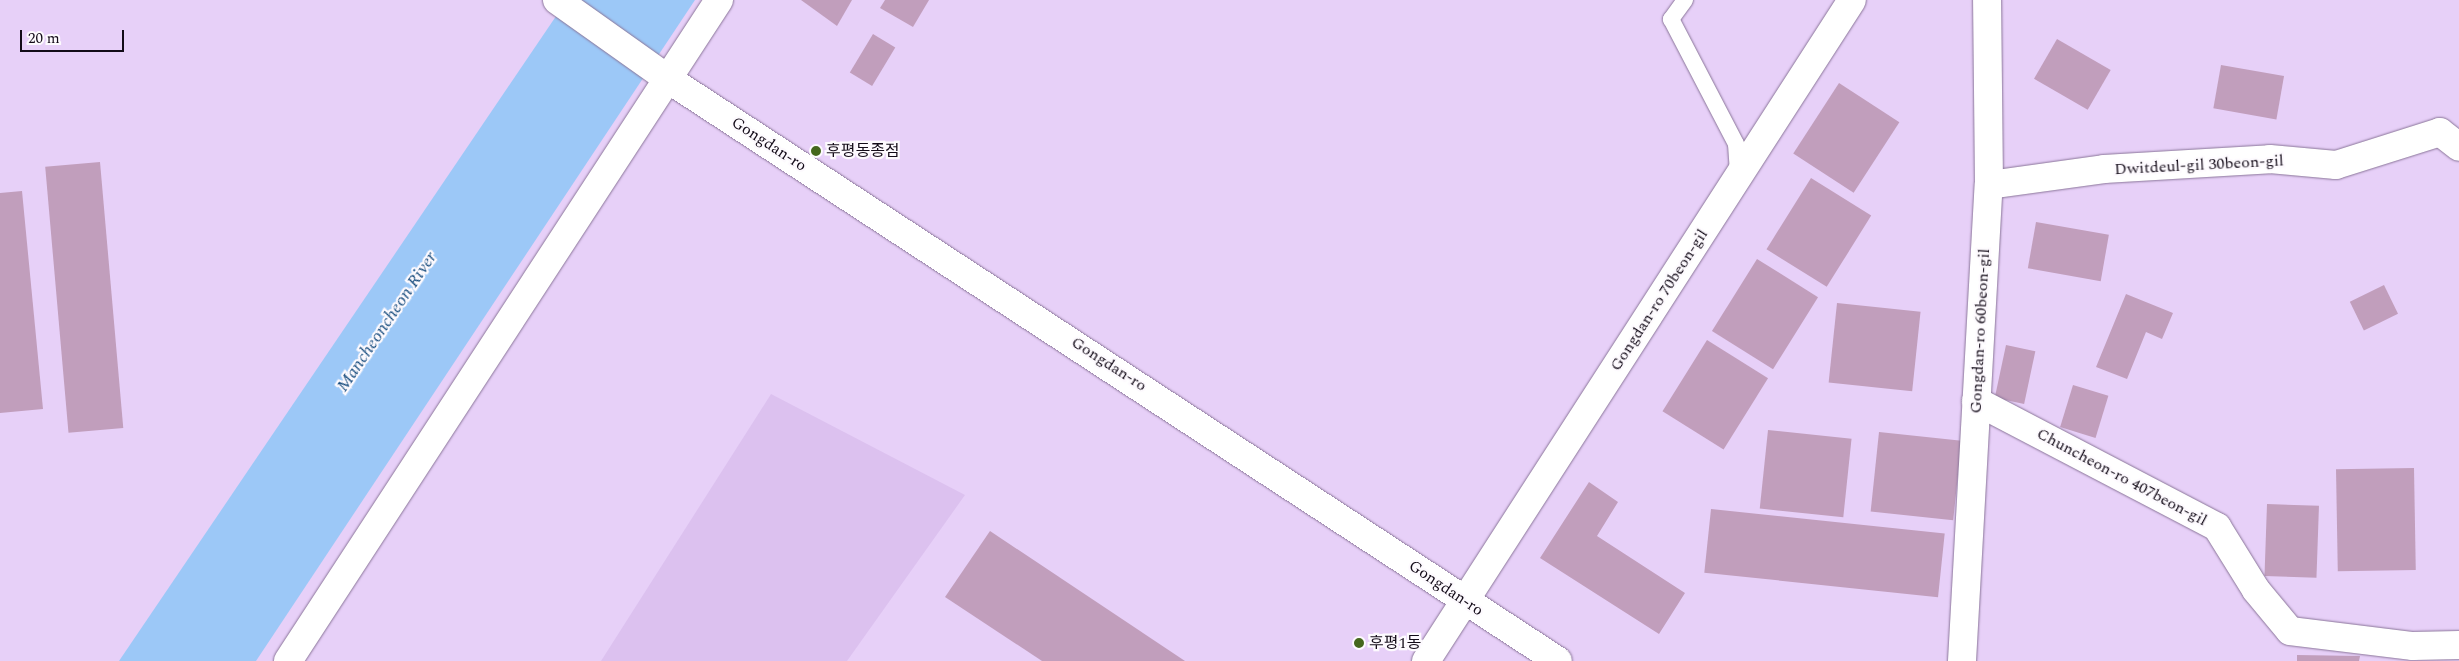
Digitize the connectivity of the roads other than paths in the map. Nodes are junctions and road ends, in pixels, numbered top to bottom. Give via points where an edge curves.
1 (557, 0) edge
2 (719, 0) edge
3 (1685, 0) edge
4 (1852, 0) edge
5 (1987, 0) edge
6 (662, 75) junction
7 (2459, 147) edge
8 (1738, 177) junction
9 (1989, 185) junction
10 (1976, 401) junction
11 (1465, 601) junction
12 (2459, 645) edge
13 (288, 661) edge
14 (1426, 661) edge
15 (1558, 661) edge
16 (1962, 661) edge

1 - 6 street, Gongdan-ro
2 - 6 street
3 - 8 lane via 1671,19 1736,144
4 - 8 street, Gongdan-ro 70beon-gil
5 - 9 street, Gongdan-ro 60beon-gil
6 - 11 street, Gongdan-ro
6 - 13 street
7 - 9 street, Dwitdeul-gil 30beon-gil via 2440,132 2336,165 2270,158 2104,169
8 - 11 street, Gongdan-ro 70beon-gil
9 - 10 street, Gongdan-ro 60beon-gil
10 - 12 street, Chuncheon-ro 407beon-gil via 2217,526 2256,590 2290,631 2413,646
10 - 16 street, Gongdan-ro 60beon-gil
11 - 14 street, Gongdan-ro 70beon-gil
11 - 15 street, Gongdan-ro

